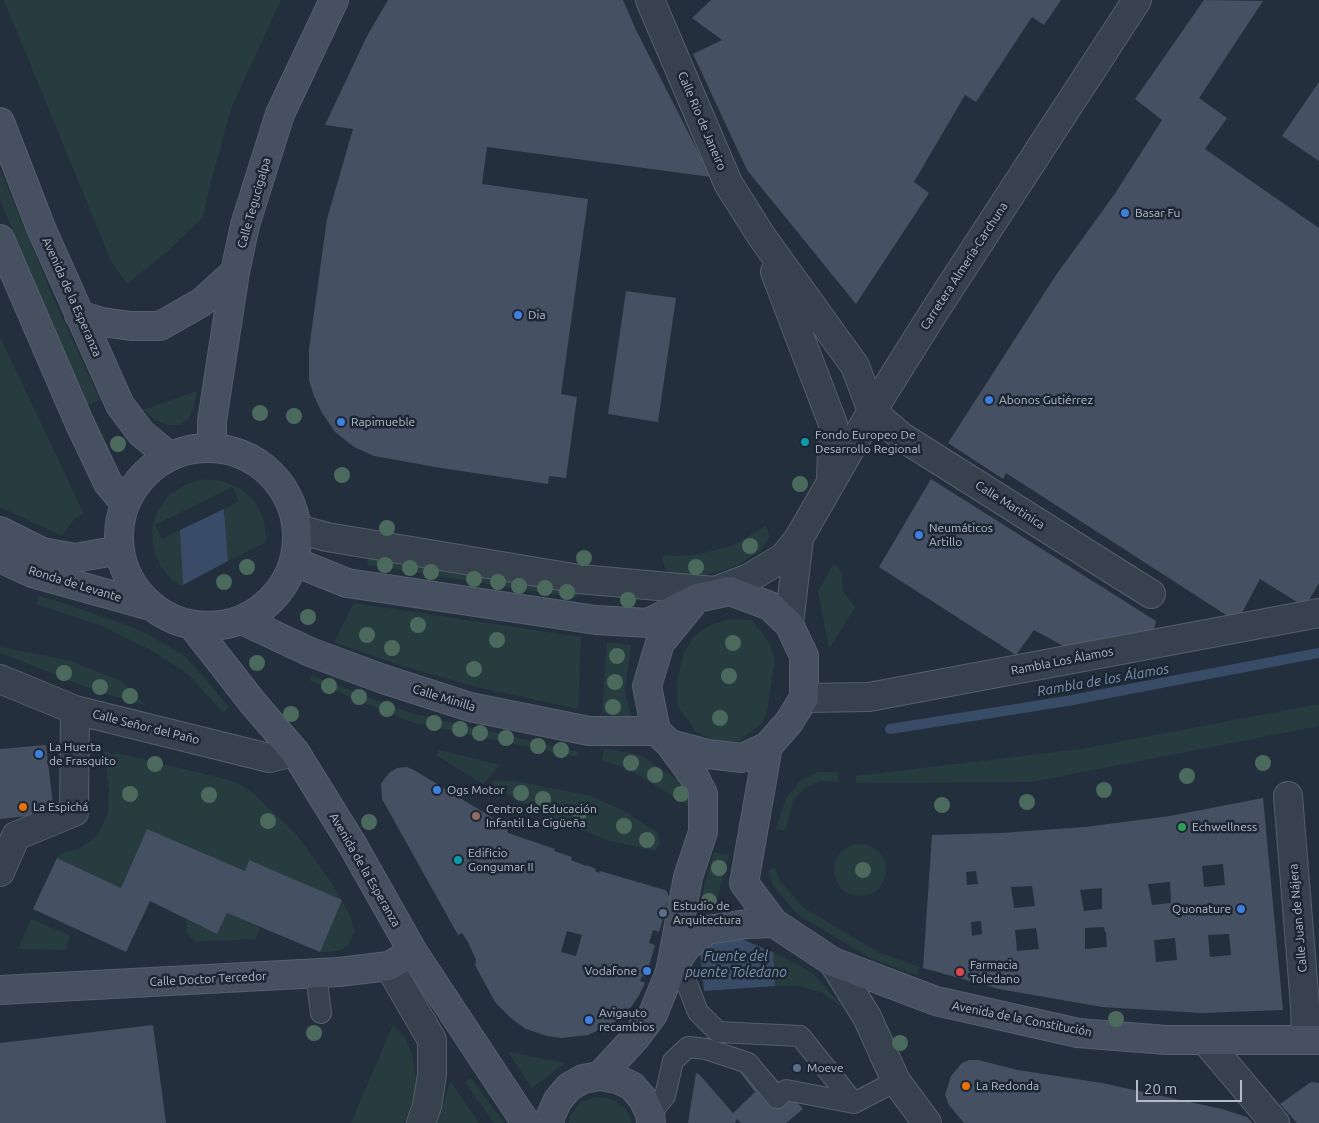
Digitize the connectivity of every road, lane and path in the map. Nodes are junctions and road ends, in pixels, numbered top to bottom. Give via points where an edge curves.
1 (334, 0) edge
2 (1138, 0) edge
3 (660, 5) edge
4 (0, 122) edge
5 (762, 237) junction
6 (0, 239) edge
7 (235, 272) junction
8 (79, 315) junction
9 (872, 411) junction
10 (212, 447) junction
11 (169, 456) junction
12 (831, 483) junction
13 (124, 503) junction
14 (298, 528) junction
15 (0, 531) edge
16 (799, 538) junction
17 (120, 550) junction
18 (0, 558) edge
19 (294, 562) junction
20 (705, 594) junction
21 (1151, 594) dead end
22 (151, 606) junction
23 (1319, 613) edge
24 (242, 620) junction
25 (789, 624) junction
26 (192, 625) junction
27 (0, 678) edge
28 (804, 698) junction
29 (75, 710) junction
30 (663, 737) junction
31 (768, 746) junction
32 (295, 752) junction
33 (1288, 796) dead end
34 (0, 872) edge
35 (774, 923) junction
36 (413, 952) junction
37 (833, 962) junction
38 (389, 966) junction
39 (670, 972) junction
40 (316, 974) junction
41 (0, 990) edge
42 (320, 1013) dead end
43 (1205, 1040) junction
44 (1313, 1040) edge
45 (600, 1076) junction
46 (896, 1081) junction
47 (854, 1103) junction
48 (651, 1119) edge
49 (421, 1123) edge
50 (526, 1123) edge
51 (549, 1123) edge
52 (927, 1123) edge
53 (1275, 1123) edge

1 - 7 main road, Calle Tegucigalpa via 280,114 245,225
2 - 9 street, Carretera Almería-Carchuna
3 - 5 street, Calle Rio de Janeiro via 728,183
4 - 8 main road, Avenida de la Esperanza
5 - 9 street, Calle Rio de Janeiro via 855,366
5 - 12 street, Calle Rio de Janeiro via 833,424
6 - 13 main road via 80,424 108,482
7 - 8 main road via 202,302 160,326 122,325
7 - 10 main road, Calle Tegucigalpa via 212,421
8 - 11 main road, Avenida de la Esperanza via 120,405 141,433
9 - 12 street, Carretera Almería-Carchuna
9 - 21 street, Calle Martinica via 902,437
10 - 11 main road via 190,449
10 - 14 main road via 243,454 270,472 289,497
11 - 13 main road via 150,468
12 - 16 street, Carretera Almería-Carchuna
13 - 17 main road via 118,539
14 - 19 main road
14 - 20 street via 327,537 579,579
15 - 17 main road, Ronda de Levante via 42,552 74,558
16 - 20 street, Carretera Almería-Carchuna via 784,557 748,578
16 - 25 street, Carretera Almería-Carchuna
17 - 22 main road via 122,564 134,587
18 - 22 main road, Ronda de Levante via 32,573
19 - 20 main road via 347,583 596,620 648,622
19 - 24 main road via 278,594 265,607
20 - 25 main road via 730,591 770,606
20 - 30 main road via 660,643 647,686
22 - 26 main road via 170,619
23 - 28 street, Rambla Los Álamos via 869,697
24 - 26 main road via 217,627
24 - 30 main road, Calle Minilla via 310,652 470,707 590,730
25 - 28 main road via 804,656
26 - 32 main road, Avenida de la Esperanza
27 - 29 street, Calle Señor del Paño
28 - 31 main road
29 - 32 street, Calle Señor del Paño via 269,758
29 - 34 street via 74,812 16,836
30 - 31 main road via 708,754 742,758
30 - 39 main road via 695,778 703,794 703,832 688,877
31 - 35 main road, Avenida de la Constitución via 744,883
32 - 36 main road, Avenida de la Esperanza
33 - 44 street, Calle Juan de Nájera via 1305,1006
35 - 37 main road, Avenida de la Constitución
35 - 39 main road via 707,930 687,946
36 - 38 main road, Calle Doctor Tercedor
36 - 50 main road, Avenida de la Esperanza
37 - 43 main road, Avenida de la Constitución via 936,1002 1078,1033
37 - 46 street via 867,1017
38 - 40 main road, Calle Doctor Tercedor
38 - 49 street via 432,1040 432,1075
39 - 45 main road via 653,1014
39 - 47 lane via 687,984 698,1012 718,1032 800,1036
40 - 41 main road, Calle Doctor Tercedor
40 - 42 lane
43 - 44 main road, Avenida de la Constitución
43 - 53 street
45 - 48 main road via 632,1086 644,1099
45 - 51 main road via 583,1079 569,1087 558,1100
46 - 47 lane
46 - 52 street
47 - 48 lane via 786,1090 776,1098 748,1063 706,1049 688,1047 673,1062 664,1096

